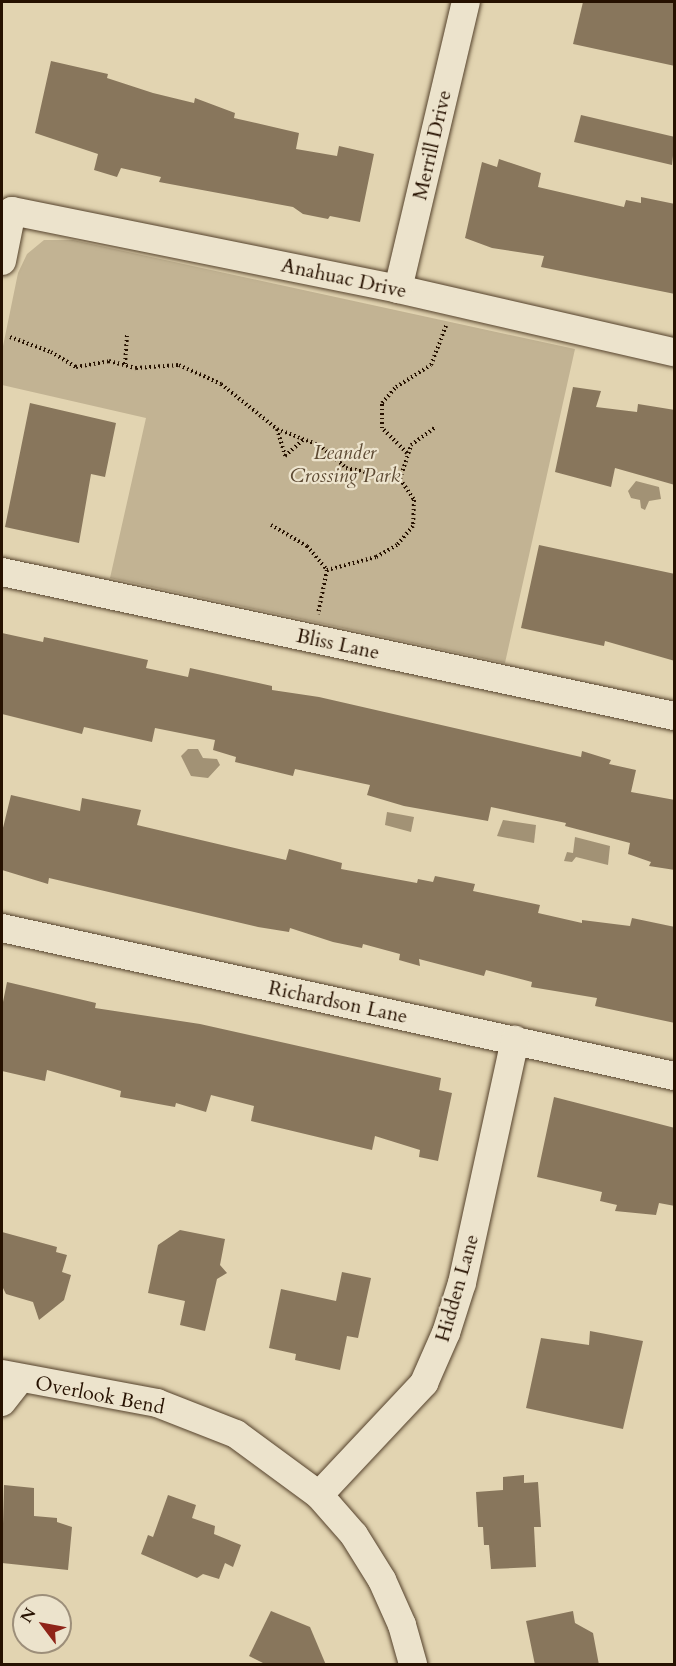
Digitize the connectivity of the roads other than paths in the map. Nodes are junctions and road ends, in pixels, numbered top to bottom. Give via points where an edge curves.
1 (466, 2) edge
2 (2, 261) edge
3 (398, 289) junction
4 (675, 352) edge
5 (2, 572) edge
6 (675, 716) edge
7 (2, 928) edge
8 (515, 1040) junction
9 (675, 1076) edge
10 (10, 1377) edge
11 (2, 1402) edge
12 (319, 1495) junction
13 (413, 1665) edge

1 - 3 street, Merrill Drive
2 - 3 street, Anahuac Drive via 12,211
3 - 4 street, Anahuac Drive
5 - 6 street, Bliss Lane
7 - 8 street, Richardson Lane
8 - 9 street, Richardson Lane
8 - 12 street, Hidden Lane via 462,1283 446,1333 424,1383
10 - 11 street, Overlook Bend
10 - 12 street, Overlook Bend via 157,1403 236,1434
12 - 13 street, Overlook Bend via 354,1535 382,1580 402,1625

